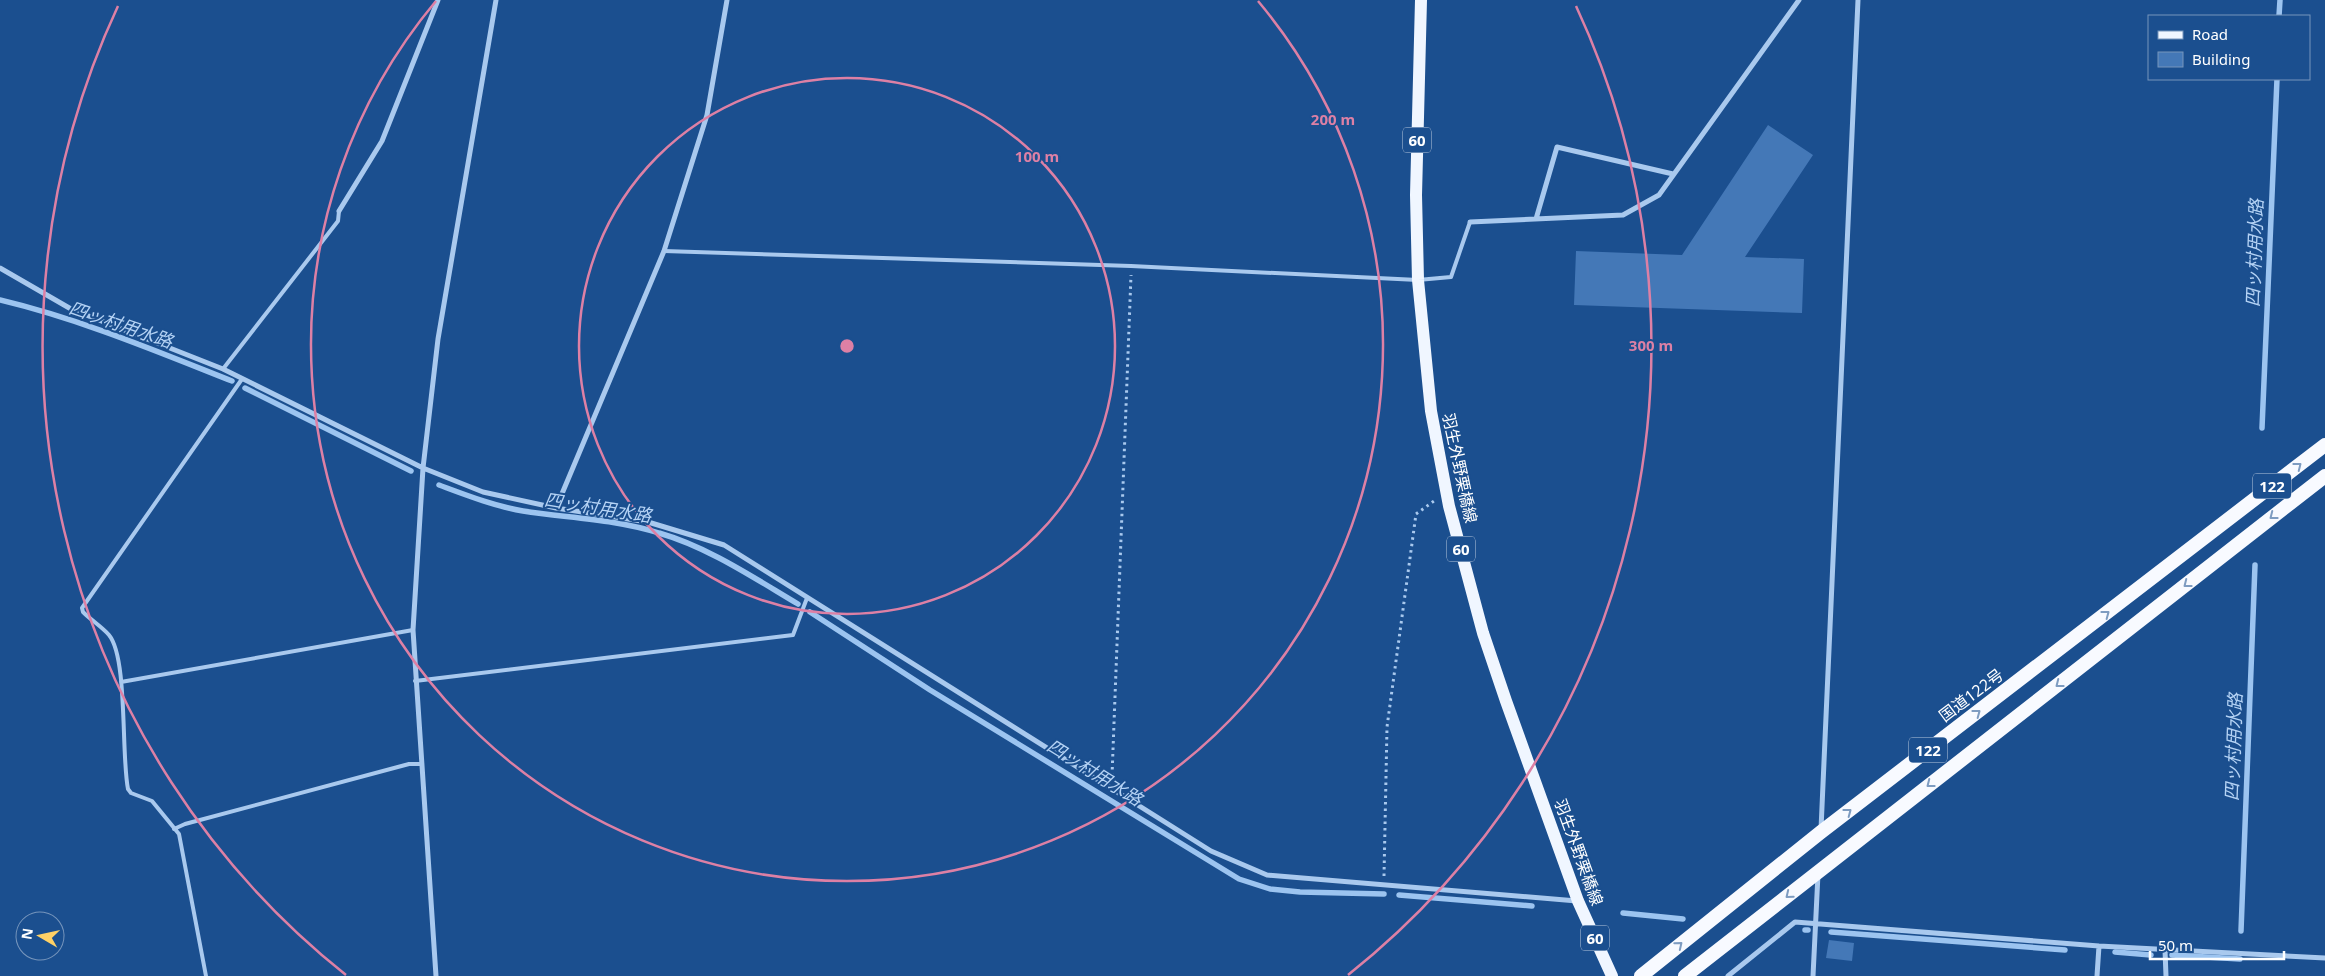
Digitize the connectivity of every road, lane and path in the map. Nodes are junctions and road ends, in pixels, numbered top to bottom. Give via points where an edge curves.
1 (438, 0) edge
2 (496, 0) edge
3 (727, 0) edge
4 (1421, 0) edge
5 (1799, 0) edge
6 (1858, 0) edge
7 (1673, 174) junction
8 (339, 211) joint
9 (1536, 219) junction
10 (1470, 222) joint
11 (664, 251) junction
12 (1131, 266) junction
13 (0, 268) edge
14 (1418, 280) junction
15 (223, 369) junction
16 (242, 379) junction
17 (2325, 444) edge
18 (423, 468) junction
19 (2325, 476) edge
20 (1446, 491) junction
21 (556, 508) junction
22 (807, 598) junction
23 (413, 630) junction
24 (415, 681) junction
25 (121, 682) junction
26 (421, 764) junction
27 (1112, 789) junction
28 (174, 828) junction
29 (1821, 832) junction
30 (1819, 871) junction
31 (1384, 886) junction
32 (1578, 901) junction
33 (1817, 923) junction
34 (2099, 946) junction
35 (2165, 950) junction
36 (2325, 958) edge
37 (206, 976) edge
38 (436, 976) edge
39 (1612, 976) edge
40 (1641, 976) edge
41 (1685, 976) edge
42 (1728, 976) edge
43 (1813, 976) edge
44 (2097, 976) edge
45 (2166, 976) edge

1 - 8 street via 382,142
2 - 18 street via 438,339
3 - 11 street via 707,115
4 - 14 main road, 羽生外野栗橋線 / 60 via 1416,195
5 - 7 street
6 - 29 street
7 - 9 street via 1658,195 1623,215
7 - 9 street via 1557,147
8 - 15 lane via 338,221
9 - 10 street
10 - 14 lane via 1451,278
11 - 12 lane
11 - 21 street
12 - 14 lane
12 - 27 path
13 - 15 street via 71,309
14 - 20 main road, 羽生外野栗橋線 / 60 via 1431,411
15 - 16 street
16 - 18 street
16 - 25 lane via 83,603 83,612 110,636
29 -> 17 highway, 国道122号 / 122
18 - 21 street via 483,492
18 - 23 street
19 -> 30 highway, 122
20 - 31 path via 1416,514 1387,727
20 - 32 main road, 羽生外野栗橋線 / 60 via 1483,633
21 - 22 street via 648,522 724,545
22 - 24 lane via 793,635
22 - 27 street
23 - 24 street
23 - 25 lane
24 - 26 street
25 - 28 lane via 128,789 152,801
26 - 28 lane via 408,764
26 - 38 street
27 - 31 street via 1211,851 1267,875
28 - 37 lane via 179,834
40 -> 29 highway, 国道122号 / 122
30 - 33 street
30 -> 41 highway, 122
31 - 32 street
32 - 39 main road, 羽生外野栗橋線 / 60
33 - 34 street
33 - 42 street via 1796,922
33 - 43 street
34 - 35 street
34 - 44 street
35 - 36 street
35 - 45 street

